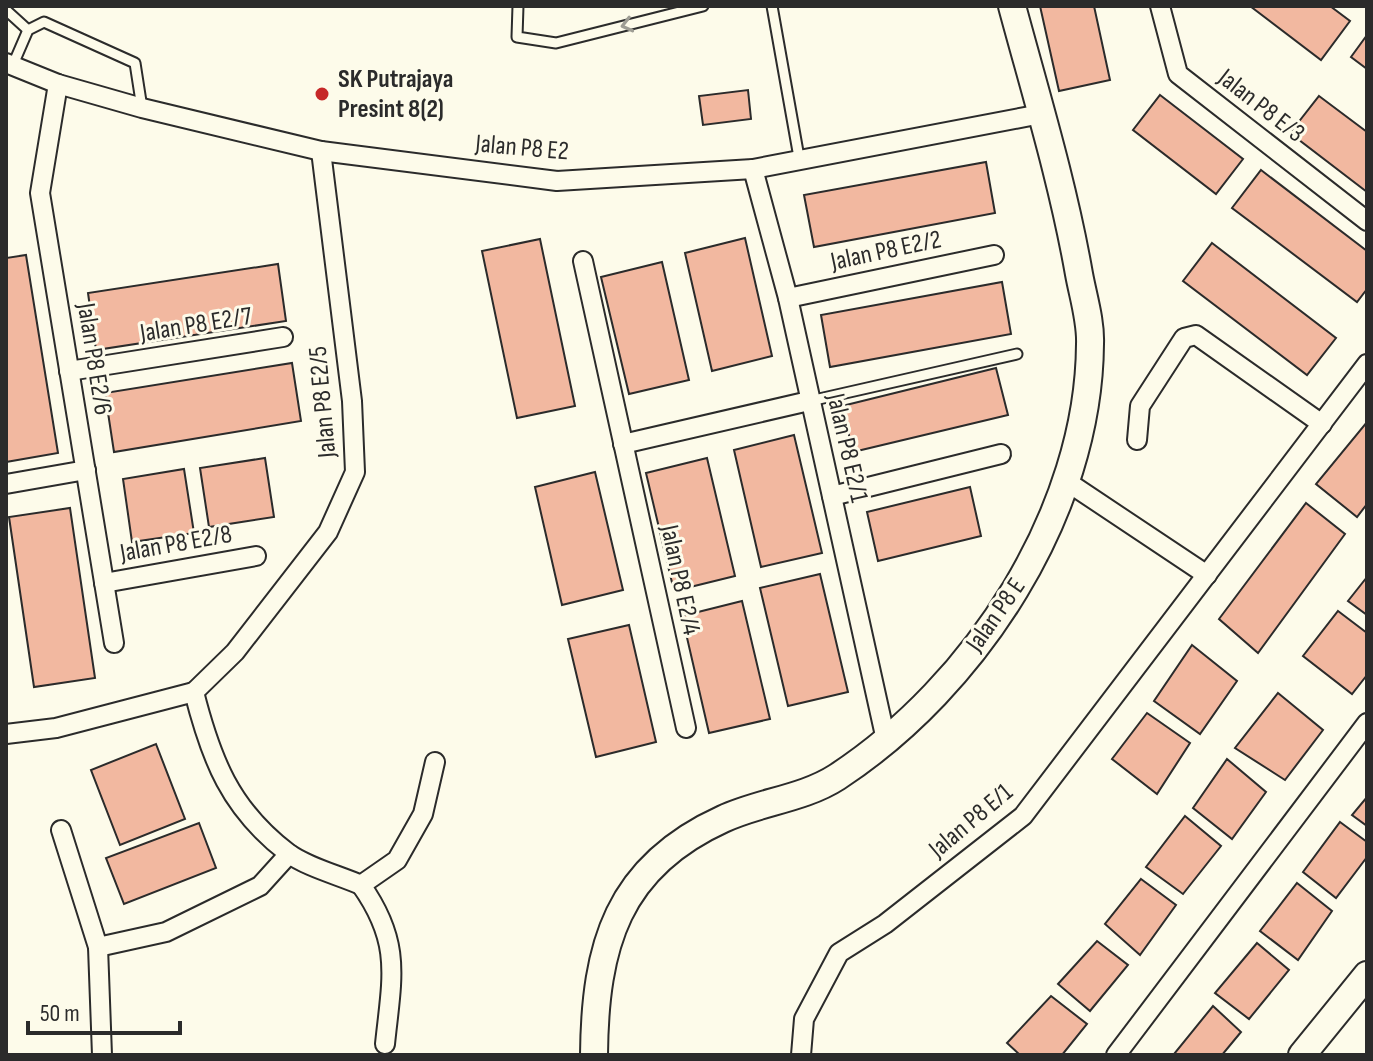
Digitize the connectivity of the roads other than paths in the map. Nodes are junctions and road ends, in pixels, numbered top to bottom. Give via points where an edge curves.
1 (518, 6) edge
2 (703, 6) edge
3 (772, 6) edge
4 (1012, 6) edge
5 (1160, 6) edge
6 (6, 10) edge
7 (28, 30) junction
8 (9, 65) edge
9 (58, 84) junction
10 (142, 108) junction
11 (1041, 114) junction
12 (321, 151) junction
13 (800, 163) junction
14 (753, 169) junction
15 (1367, 221) edge
16 (994, 255) dead end
17 (583, 261) dead end
18 (788, 298) junction
19 (283, 337) dead end
20 (1017, 354) dead end
21 (1367, 364) edge
22 (69, 371) junction
23 (809, 401) junction
24 (1322, 424) junction
25 (1137, 440) dead end
26 (623, 444) junction
27 (1001, 454) dead end
28 (86, 470) junction
29 (1066, 481) junction
30 (6, 484) edge
31 (832, 496) junction
32 (256, 556) dead end
33 (1207, 575) junction
34 (104, 583) junction
35 (114, 643) dead end
36 (194, 692) junction
37 (1367, 723) edge
38 (686, 728) dead end
39 (6, 734) edge
40 (886, 740) junction
41 (435, 762) dead end
42 (61, 830) dead end
43 (289, 854) junction
44 (361, 885) junction
45 (98, 947) junction
46 (1367, 975) edge
47 (385, 1044) dead end
48 (102, 1055) edge
49 (594, 1055) edge
50 (801, 1055) edge
51 (1116, 1055) edge
52 (1302, 1055) edge

2 -> 1 lane via 556,43 517,37
3 - 13 lane
4 - 11 street, Jalan P8 E
5 - 15 street, Jalan P8 E/3 via 1178,74
6 - 7 lane
7 - 8 lane
7 - 10 lane via 44,22 135,63
8 - 9 street, Jalan P8 E2
9 - 10 street, Jalan P8 E2
9 - 22 street, Jalan P8 E2/6 via 40,193
10 - 12 street, Jalan P8 E2
11 - 13 street, Jalan P8 E2
11 - 29 street, Jalan P8 E via 1073,239 1091,341 1079,433
12 - 14 street, Jalan P8 E2 via 557,181
12 - 36 street, Jalan P8 E2/5 via 352,401 355,472 328,532 235,652
13 - 14 street, Jalan P8 E2
14 - 18 street, Jalan P8 E2/1
16 - 18 street, Jalan P8 E2/2
17 - 26 street, Jalan P8 E2/4
18 - 23 street, Jalan P8 E2/1
19 - 22 street, Jalan P8 E2/7
20 - 23 lane
21 - 24 street, Jalan P8 E/1
22 - 28 street, Jalan P8 E2/6
23 - 26 street
23 - 31 street, Jalan P8 E2/1
24 - 25 street via 1196,335 1184,338 1140,406
24 - 33 street, Jalan P8 E/1
26 - 38 street, Jalan P8 E2/4
27 - 31 street
28 - 30 street
28 - 34 street, Jalan P8 E2/6
29 - 33 street
29 - 40 street, Jalan P8 E via 1031,563 988,631 947,681
31 - 40 street, Jalan P8 E2/1
32 - 34 street, Jalan P8 E2/8
33 - 50 street, Jalan P8 E/1 via 1023,816 885,924 839,953 804,1019
34 - 35 street, Jalan P8 E2/6
36 - 39 street via 56,728
36 - 43 street via 209,749 238,805
37 - 51 street
40 - 49 street, Jalan P8 E via 835,778 724,818 673,847 640,877 620,908 605,955 594,1008
41 - 44 street via 423,814 397,860
42 - 45 street
43 - 44 street
43 - 45 street via 260,886 166,932
44 - 47 street via 382,915 393,963
45 - 48 street
46 - 52 street

